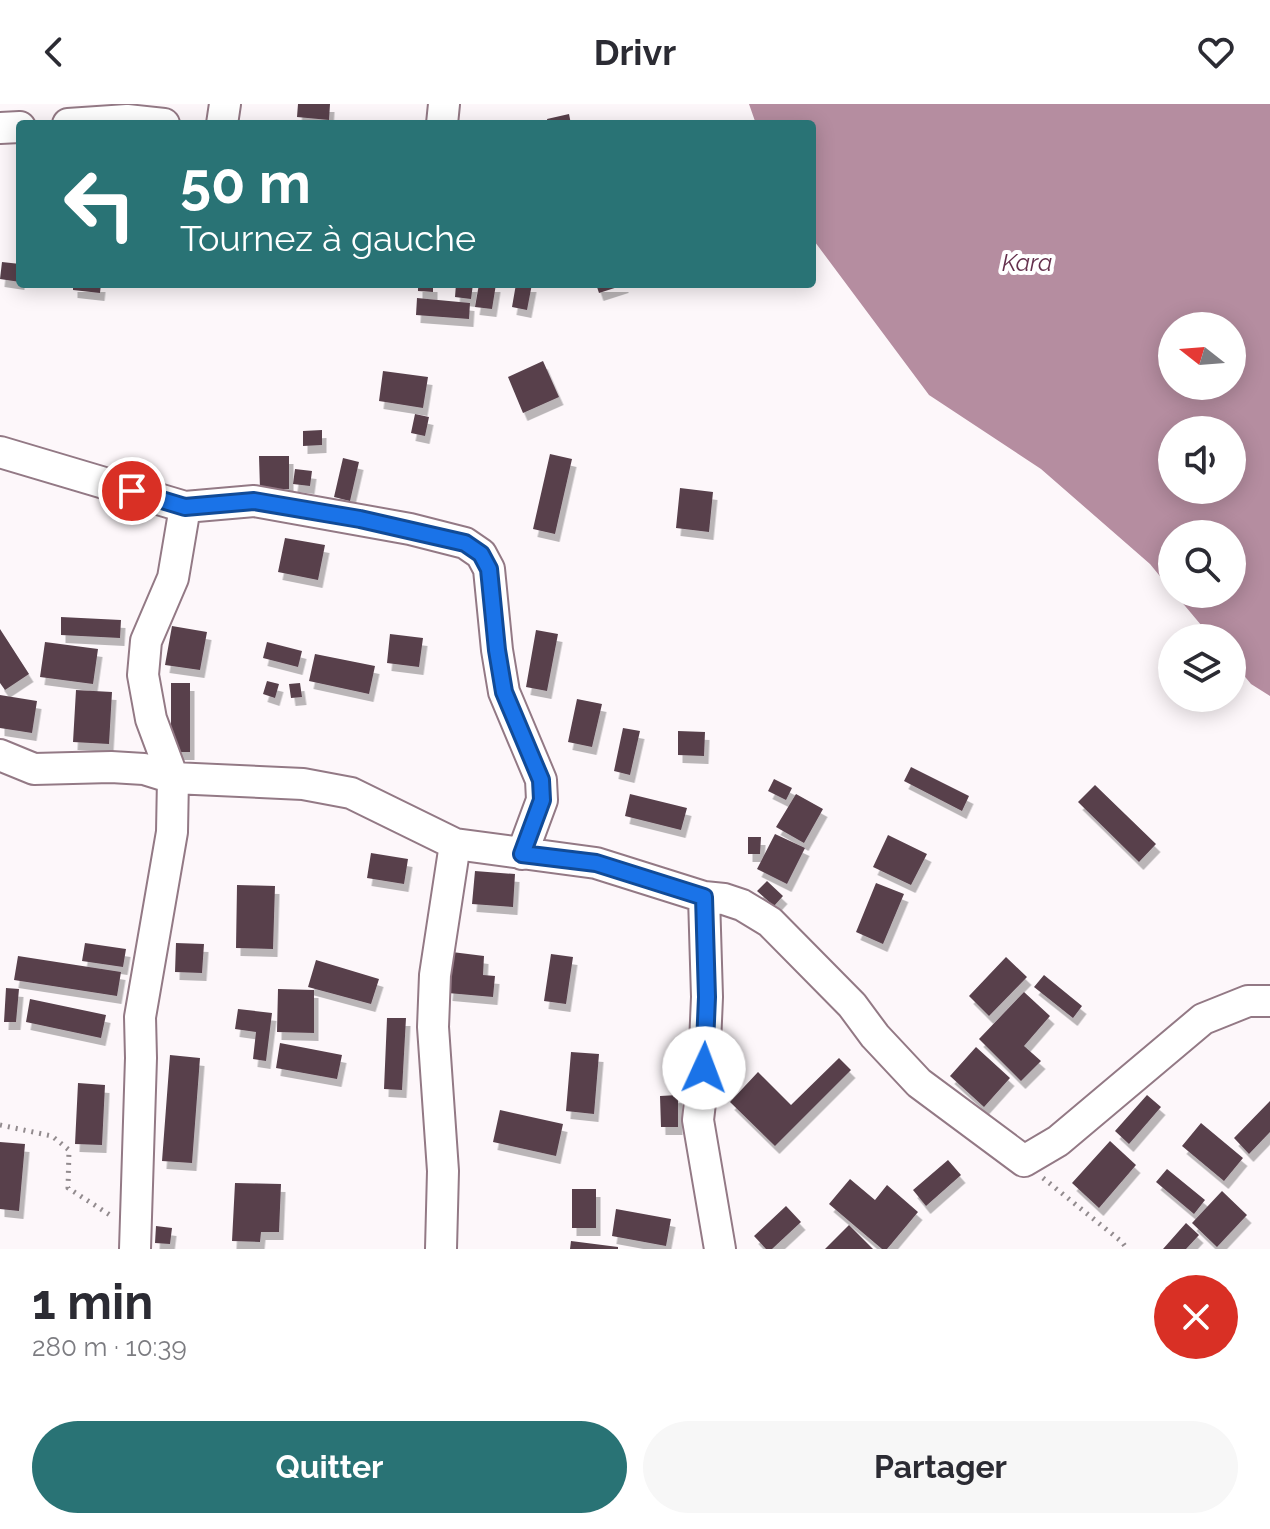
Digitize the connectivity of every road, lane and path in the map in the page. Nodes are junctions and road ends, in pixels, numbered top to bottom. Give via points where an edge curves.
1 (0, 452) edge
2 (185, 507) junction
3 (0, 755) edge
4 (173, 778) junction
5 (455, 844) junction
6 (522, 854) junction
7 (704, 897) junction
8 (1270, 1001) edge
9 (0, 1125) edge
10 (1024, 1161) junction
11 (136, 1237) edge
12 (441, 1249) edge
13 (720, 1249) edge
14 (1127, 1249) edge

1 - 2 street
2 - 4 street via 173,578 146,641 143,675 151,719
2 - 6 street via 254,501 410,529 465,543 481,554 489,569 504,692 541,780 542,800
3 - 4 street via 34,769 133,768
4 - 5 street via 303,784 351,793
4 - 11 street via 172,832 140,1017
5 - 6 street
5 - 12 street via 435,975 433,1027 443,1171
6 - 7 street via 596,863
7 - 10 street via 733,902 770,922 919,1083
7 - 13 street via 707,997 698,1120
8 - 10 street via 1248,1001 1203,1019 1058,1141
9 - 11 path via 52,1136 69,1150 68,1188
10 - 14 path

